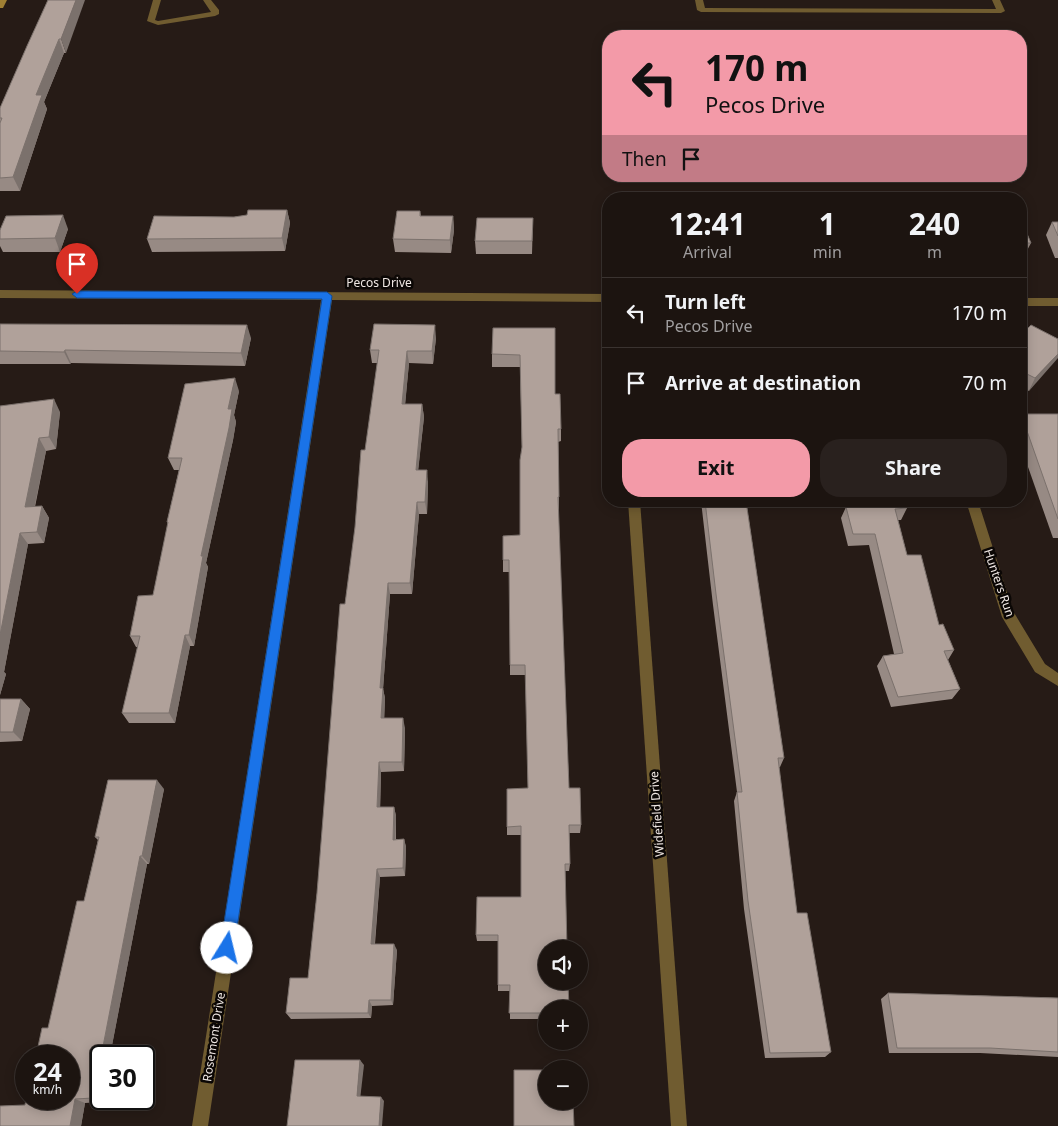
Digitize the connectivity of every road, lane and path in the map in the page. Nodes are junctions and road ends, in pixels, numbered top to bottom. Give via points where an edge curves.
1 (3, 0) edge
2 (157, 0) edge
3 (207, 0) edge
4 (699, 0) edge
5 (996, 0) edge
6 (0, 6) edge
7 (0, 294) edge
8 (327, 296) junction
9 (602, 298) edge
10 (1027, 302) edge
11 (1058, 302) edge
12 (634, 507) edge
13 (974, 507) edge
14 (1058, 680) edge
15 (200, 1126) edge
16 (679, 1126) edge

1 - 6 main road
2 - 3 lane via 151,21 158,23 215,14
4 - 5 street via 701,10 1001,11
7 - 8 street, Pecos Drive
8 - 9 street, Pecos Drive
8 - 15 street, Rosemont Drive
10 - 11 street
12 - 16 street, Widefield Drive
13 - 14 street, Hunters Run via 1006,613 1040,668

